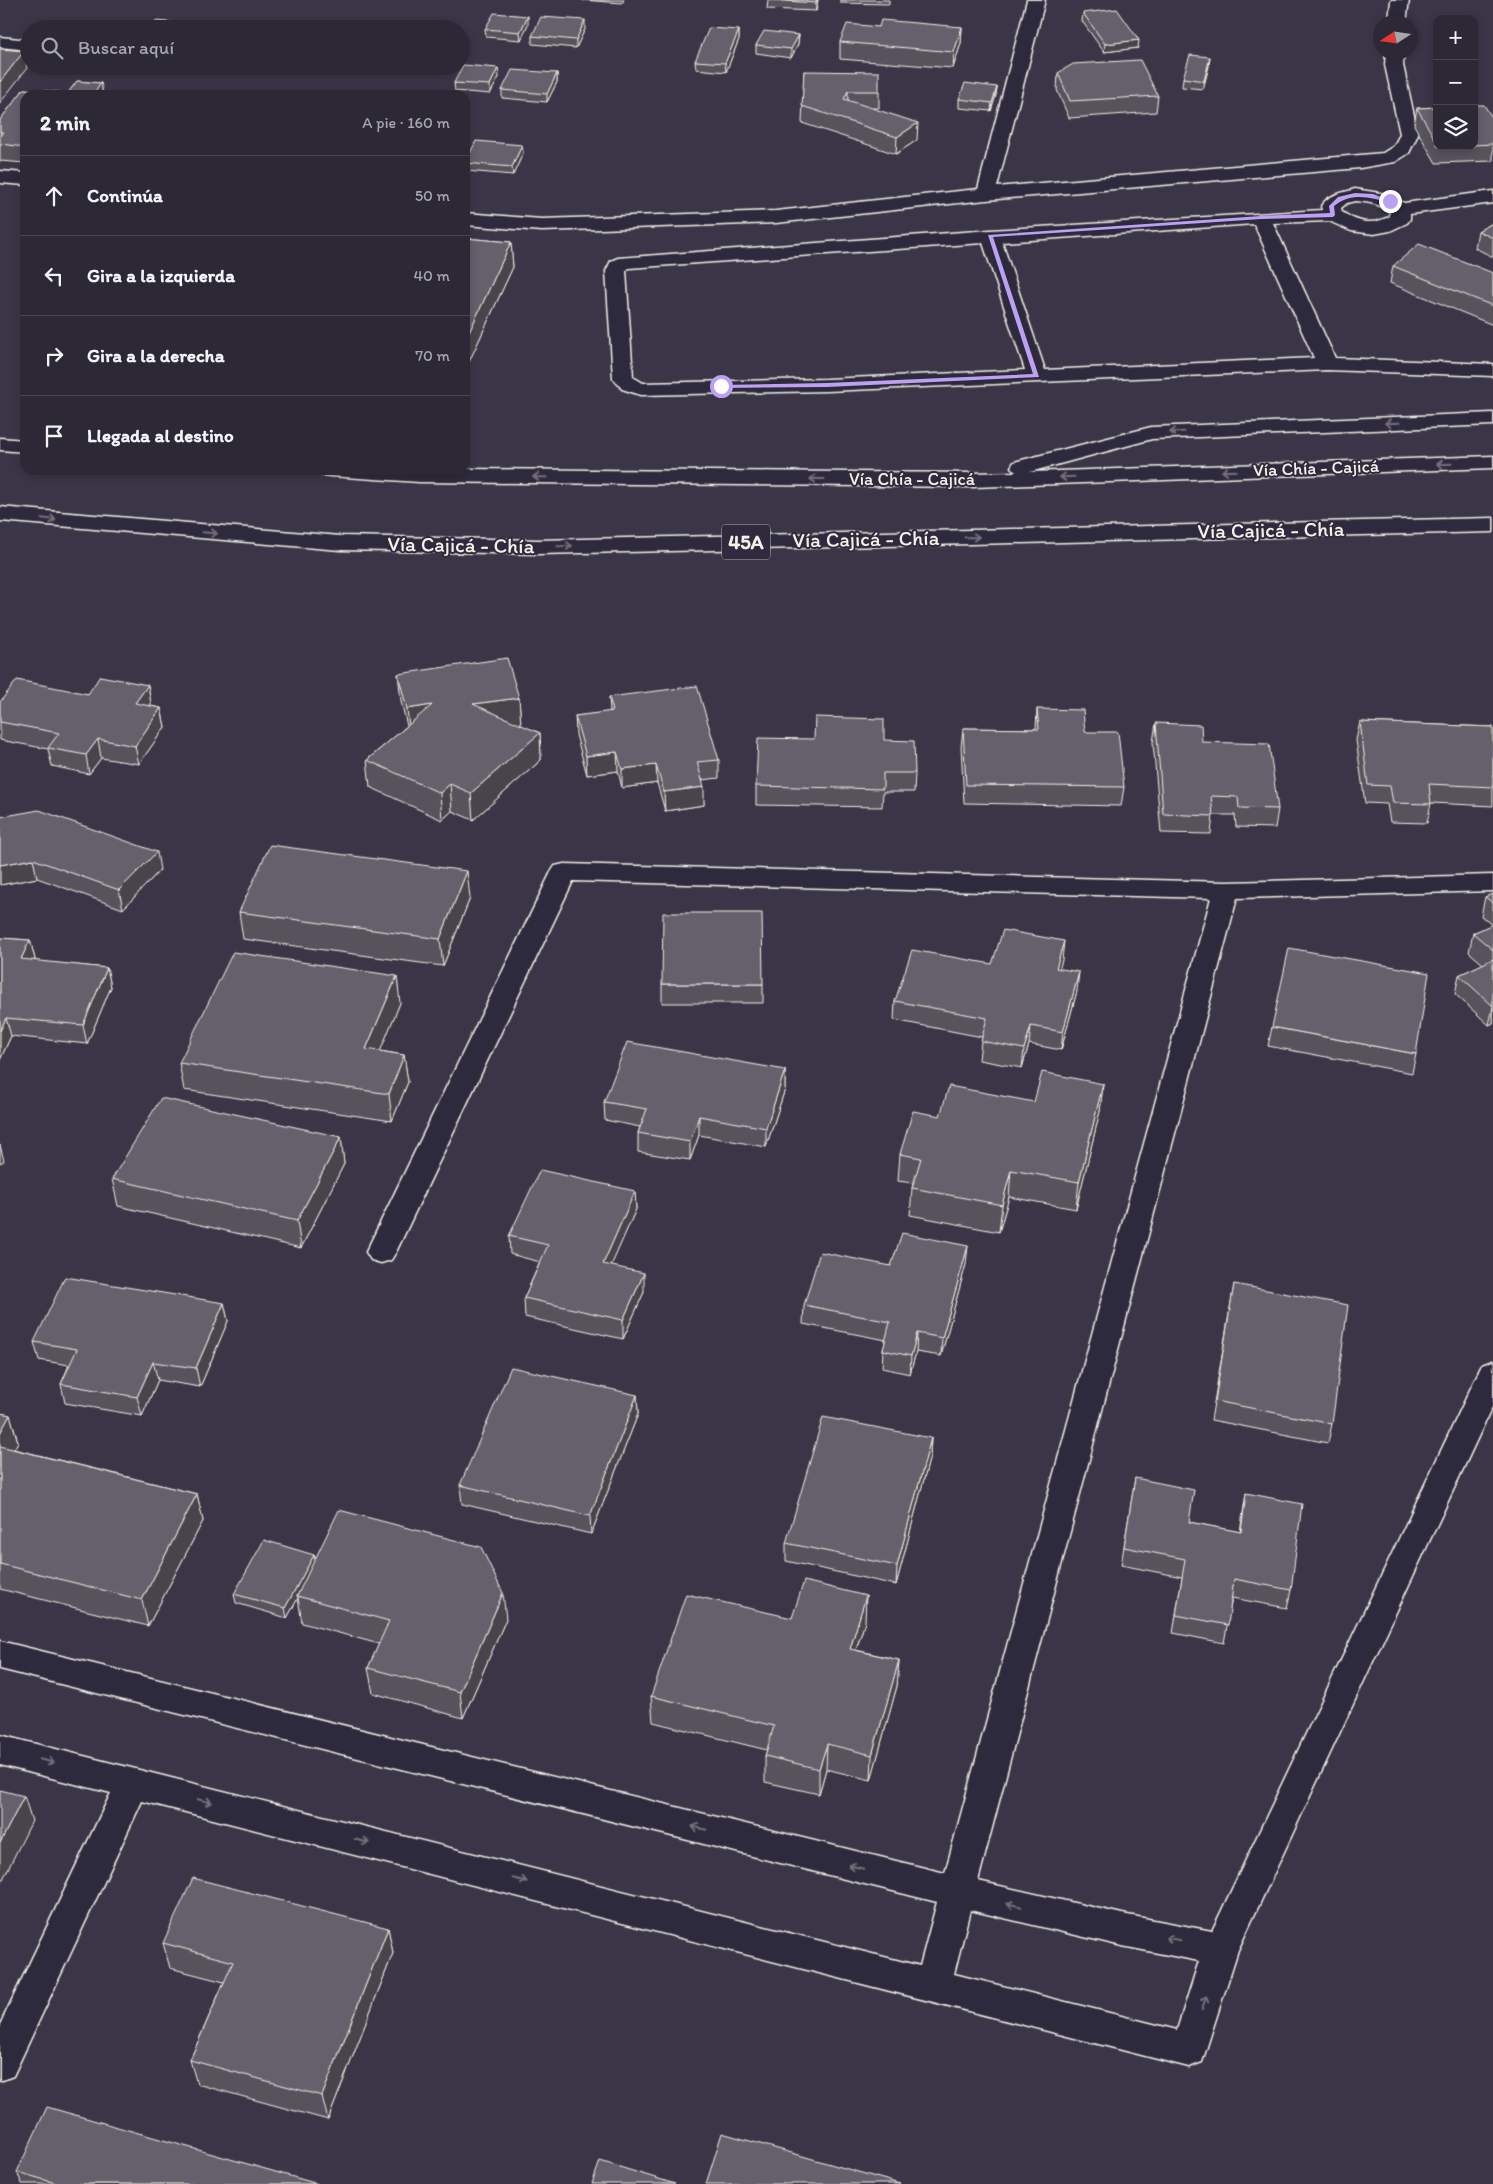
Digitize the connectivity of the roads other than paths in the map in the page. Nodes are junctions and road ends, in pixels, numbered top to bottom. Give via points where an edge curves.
1 (1036, 0) edge
2 (1400, 0) edge
3 (1399, 15) edge
4 (0, 42) edge
5 (20, 44) edge
6 (1394, 60) edge
7 (0, 177) edge
8 (20, 179) edge
9 (986, 194) junction
10 (1493, 197) edge
11 (1400, 209) junction
12 (1333, 215) junction
13 (470, 218) edge
14 (1261, 218) junction
15 (990, 236) junction
16 (1327, 364) junction
17 (1493, 370) edge
18 (1037, 376) junction
19 (1493, 419) edge
20 (0, 444) edge
21 (20, 446) edge
22 (1493, 462) edge
23 (470, 473) edge
24 (973, 480) junction
25 (0, 514) edge
26 (1493, 525) edge
27 (1493, 883) edge
28 (1226, 890) junction
29 (381, 1252) dead end
30 (1493, 1372) edge
31 (0, 1655) edge
32 (0, 1750) edge
33 (133, 1783) junction
34 (959, 1892) junction
35 (1221, 1949) junction
36 (933, 1984) junction
37 (0, 2064) edge

1 - 9 main road
2 - 3 main road
4 - 5 main road
6 - 9 main road via 1409,134 1402,149 1388,158
7 - 8 main road
9 - 13 main road via 776,216 542,225
10 - 11 main road
11 - 12 main road via 1400,219 1388,227 1367,229 1345,224
11 - 12 main road via 1390,201 1355,195 1340,199 1332,206
12 - 14 main road
14 - 15 main road
14 - 16 main road
15 - 18 main road
15 - 18 main road via 625,262 618,265 616,271 623,378 641,389
16 - 17 main road
16 - 18 main road
19 -> 24 main road via 1151,433
20 - 21 main road
22 -> 24 main road, Vía Chía - Cajicá
24 -> 23 main road, Vía Chía - Cajicá
25 -> 26 main road, Vía Cajicá - Chía / 45A via 340,543 538,547
27 - 28 main road
28 - 29 main road via 564,872
28 - 34 main road
30 - 35 main road
34 -> 31 main road
32 -> 33 main road
33 -> 36 main road
33 - 37 main road
35 -> 34 main road
34 - 36 main road
36 -> 35 main road via 1189,2050

